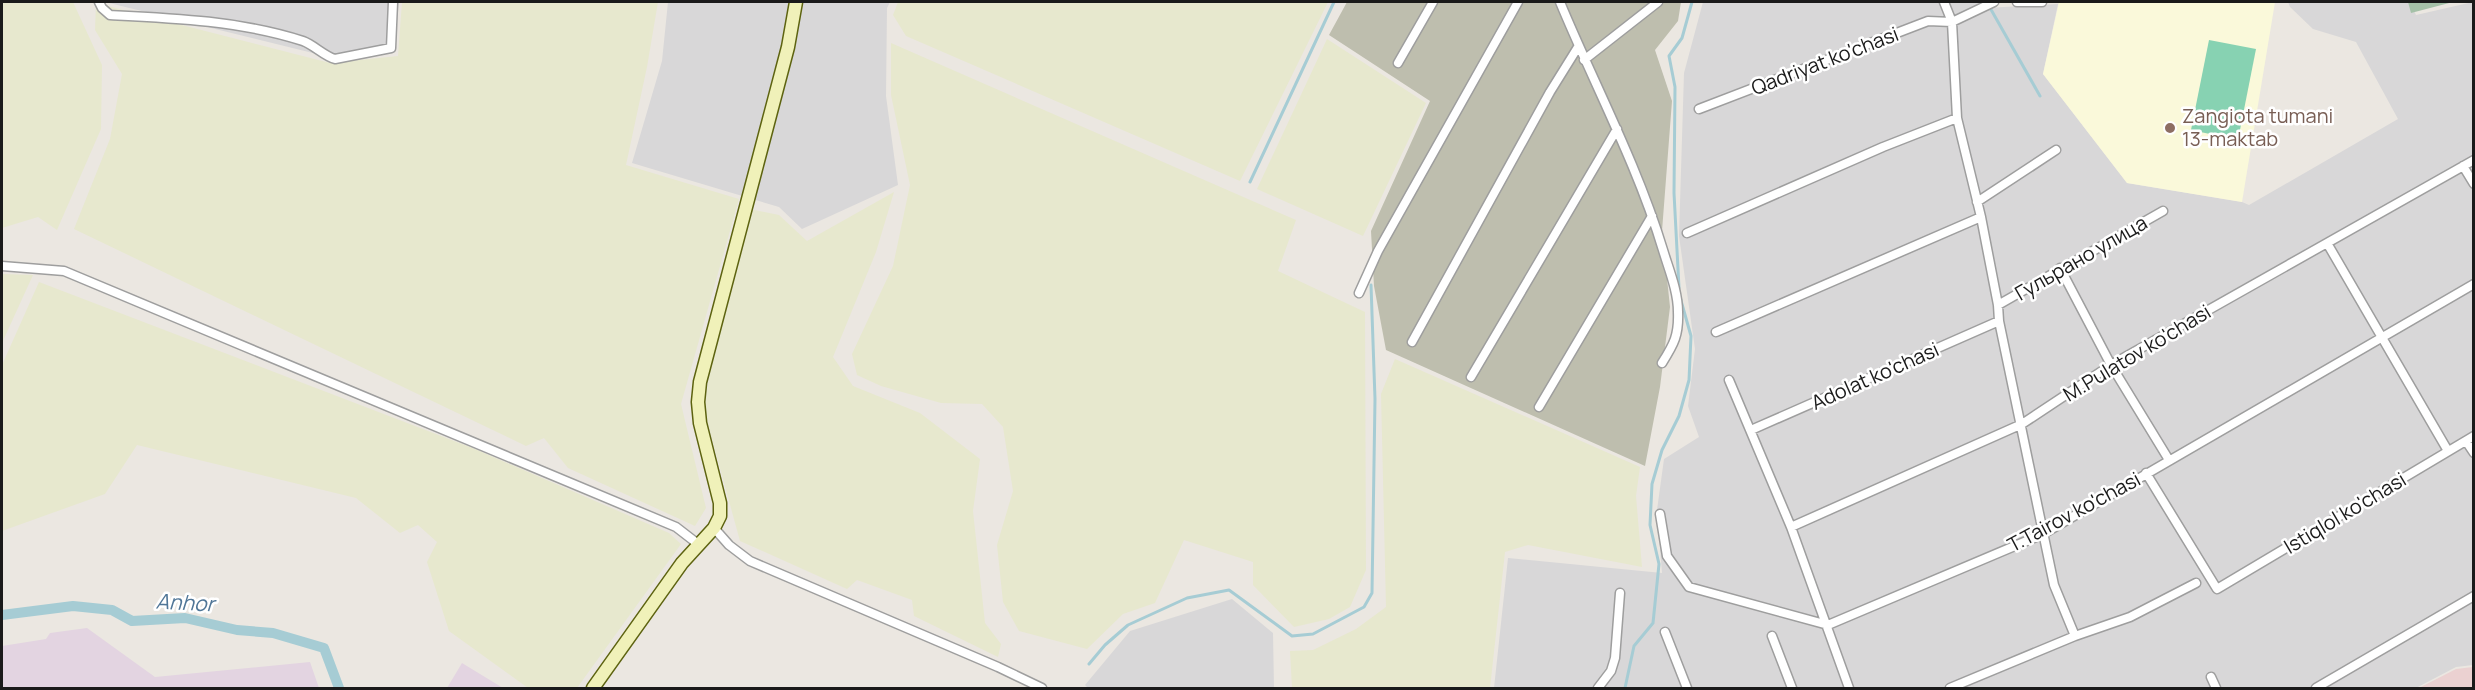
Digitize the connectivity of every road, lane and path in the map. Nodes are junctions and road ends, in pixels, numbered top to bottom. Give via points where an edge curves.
1 (99, 2) edge
2 (393, 2) edge
3 (796, 2) edge
4 (1432, 2) edge
5 (1518, 2) edge
6 (1560, 2) edge
7 (1659, 2) edge
8 (1944, 2) edge
9 (2017, 2) edge
10 (2042, 2) edge
11 (1989, 3) edge
12 (1952, 22) junction
13 (1578, 47) junction
14 (1584, 60) junction
15 (1398, 63) dead end
16 (1699, 109) dead end
17 (1957, 117) junction
18 (1617, 129) junction
19 (2056, 150) dead end
20 (2474, 160) edge
21 (2463, 166) junction
22 (2474, 184) edge
23 (1977, 202) junction
24 (2163, 211) dead end
25 (1652, 216) junction
26 (1981, 217) junction
27 (1687, 233) dead end
28 (2328, 243) junction
29 (2, 266) edge
30 (2060, 268) junction
31 (2474, 284) edge
32 (1359, 293) dead end
33 (1998, 305) junction
34 (1999, 321) junction
35 (1716, 332) dead end
36 (2382, 337) junction
37 (1412, 342) dead end
38 (1662, 363) dead end
39 (2111, 365) junction
40 (1472, 377) dead end
41 (1729, 380) dead end
42 (1539, 407) dead end
43 (2022, 424) junction
44 (1751, 430) junction
45 (2470, 439) edge
46 (2448, 452) junction
47 (2474, 453) edge
48 (2169, 460) junction
49 (2146, 473) junction
50 (1660, 514) dead end
51 (1791, 527) junction
52 (714, 528) junction
53 (2043, 534) junction
54 (698, 544) junction
55 (2196, 583) dead end
56 (1620, 593) dead end
57 (2474, 596) edge
58 (1828, 625) junction
59 (1665, 632) dead end
60 (1772, 636) dead end
61 (2075, 636) junction
62 (2211, 677) dead end
63 (593, 688) edge
64 (1042, 688) edge
65 (1598, 688) edge
66 (1687, 688) edge
67 (1792, 688) edge
68 (1849, 688) edge
69 (1950, 688) edge
70 (2216, 688) edge
71 (2316, 688) edge

1 - 2 street via 110,15 205,22 273,33 306,42 332,59 391,48
3 - 52 street via 790,39 700,382 700,423 720,503 720,516
4 - 15 street
5 - 32 street via 1378,251
6 - 13 street
7 - 14 street
8 - 12 street
9 - 10 street
11 - 12 street
12 - 16 street, Qadriyat ko'chasi via 1928,21
12 - 17 street
13 - 14 street
13 - 37 street
14 - 18 street
17 - 23 street
17 - 27 street
18 - 25 street
18 - 40 street
19 - 23 street
20 - 21 street, M.Pulatov ko'chasi
21 - 22 street
21 - 28 street, M.Pulatov ko'chasi
23 - 26 street
24 - 30 street, Гульрано улица
25 - 38 street via 1677,295 1676,339
25 - 42 street
26 - 33 street
26 - 35 street
28 - 36 street
28 - 39 street, M.Pulatov ko'chasi
29 - 54 street via 64,271 676,527
30 - 33 street, Гульрано улица
30 - 39 street
31 - 36 street, T.Tairov ko'chasi
33 - 34 street
34 - 43 street
34 - 44 street, Adolat ko'chasi
36 - 46 street
36 - 48 street, T.Tairov ko'chasi
39 - 43 street, M.Pulatov ko'chasi
39 - 48 street
41 - 44 street
43 - 51 street, M.Pulatov ko'chasi
43 - 53 street
44 - 51 street
45 - 46 street, Istiqlol ko'chasi
45 - 47 street
46 - 49 street, Istiqlol ko'chasi via 2217,589
48 - 49 street, T.Tairov ko'chasi
49 - 53 street, T.Tairov ko'chasi
50 - 58 street via 1667,556 1689,587
51 - 58 street
52 - 54 street
52 - 64 street via 750,561
53 - 58 street, T.Tairov ko'chasi
53 - 61 street via 2054,585
54 - 63 street
55 - 61 street via 2130,617
56 - 65 street via 1615,658
57 - 71 street
58 - 68 street
59 - 66 street
60 - 67 street
61 - 69 street
62 - 70 street

